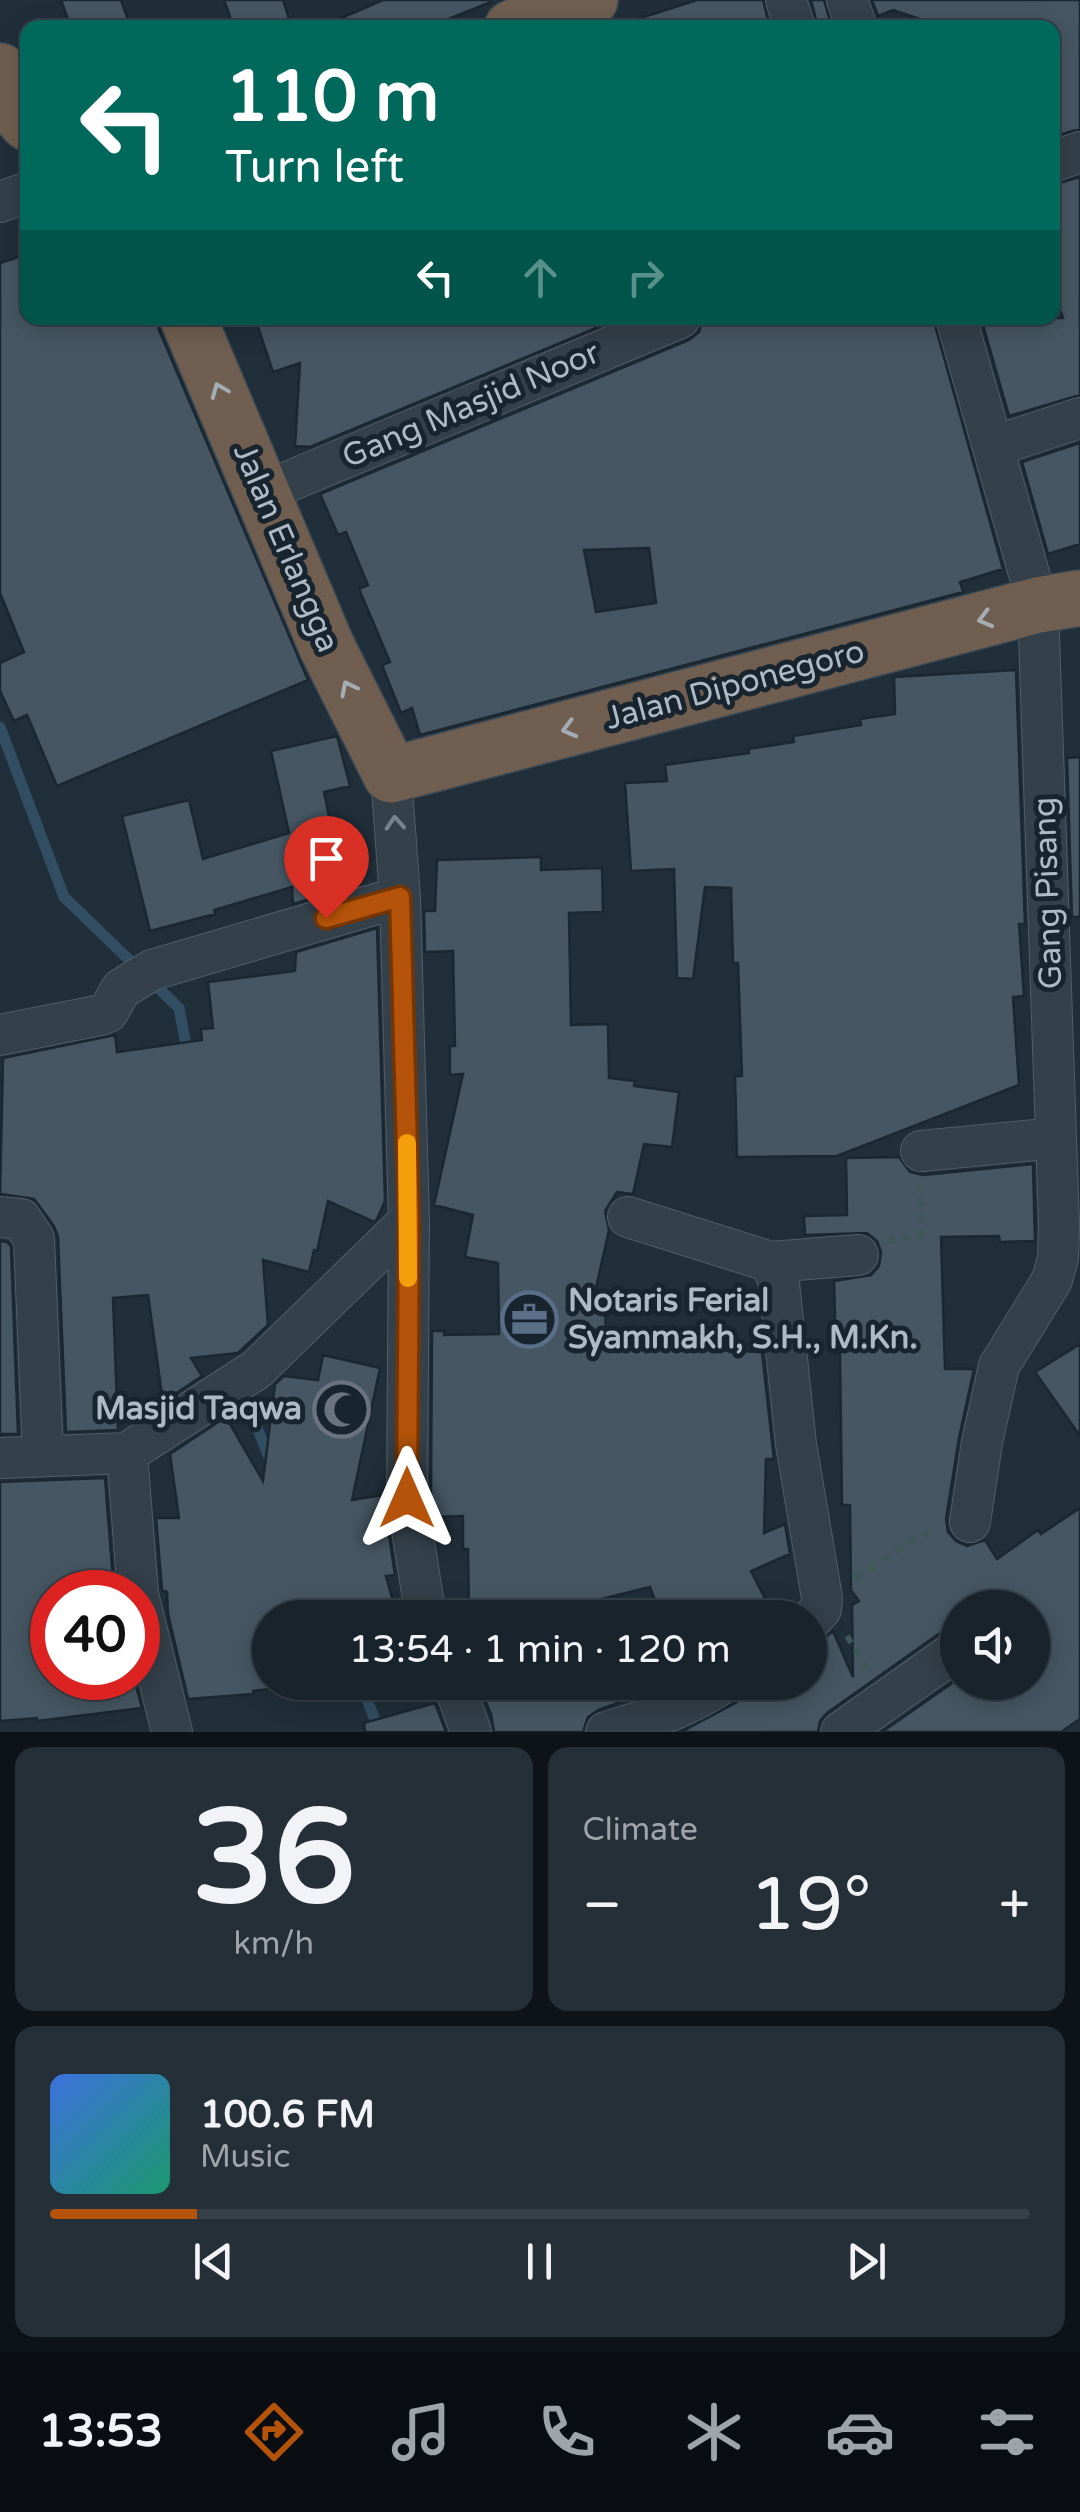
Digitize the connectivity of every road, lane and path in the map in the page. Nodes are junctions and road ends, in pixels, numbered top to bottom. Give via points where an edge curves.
1 (590, 0) edge
2 (534, 20) edge
3 (0, 71) edge
4 (20, 114) edge
5 (191, 325) edge
6 (663, 325) edge
7 (958, 325) edge
8 (1080, 418) edge
9 (994, 446) junction
10 (261, 492) junction
11 (1059, 602) edge
12 (392, 776) junction
13 (400, 897) junction
14 (0, 1036) edge
15 (1056, 1138) junction
16 (921, 1151) joint
17 (0, 1217) edge
18 (628, 1217) dead end
19 (409, 1221) junction
20 (858, 1255) joint
21 (771, 1262) junction
22 (127, 1453) junction
23 (43, 1456) junction
24 (0, 1458) edge
25 (970, 1522) joint
26 (422, 1600) edge
27 (815, 1600) edge
28 (827, 1602) edge
29 (940, 1662) edge
30 (459, 1700) edge
31 (695, 1700) edge
32 (172, 1732) edge
33 (470, 1732) edge
34 (606, 1732) edge
35 (840, 1732) edge

1 - 2 highway
3 - 4 highway
10 -> 5 highway, Jalan Erlangga
6 - 10 street, Gang Masjid Noor
7 - 9 street, Gang Pisang
8 - 9 street
9 - 11 street, Gang Pisang
12 -> 10 highway, Jalan Erlangga
11 -> 12 highway, Jalan Diponegoro
11 - 15 street, Gang Pisang
13 -> 12 street
13 - 14 street via 142,974 101,1015
13 - 19 street
15 - 16 street
15 - 25 street, Gang Pisang via 1056,1269 998,1366
16 - 20 path via 922,1232
17 - 23 street via 22,1219 34,1240
18 - 21 street
19 - 22 street via 257,1370
19 - 26 street via 407,1498
20 - 21 street
21 - 27 street via 779,1283
22 - 23 street
22 - 32 street via 138,1594
23 - 24 street
25 - 28 path via 918,1537
29 - 35 street
30 - 33 street
31 - 34 street

